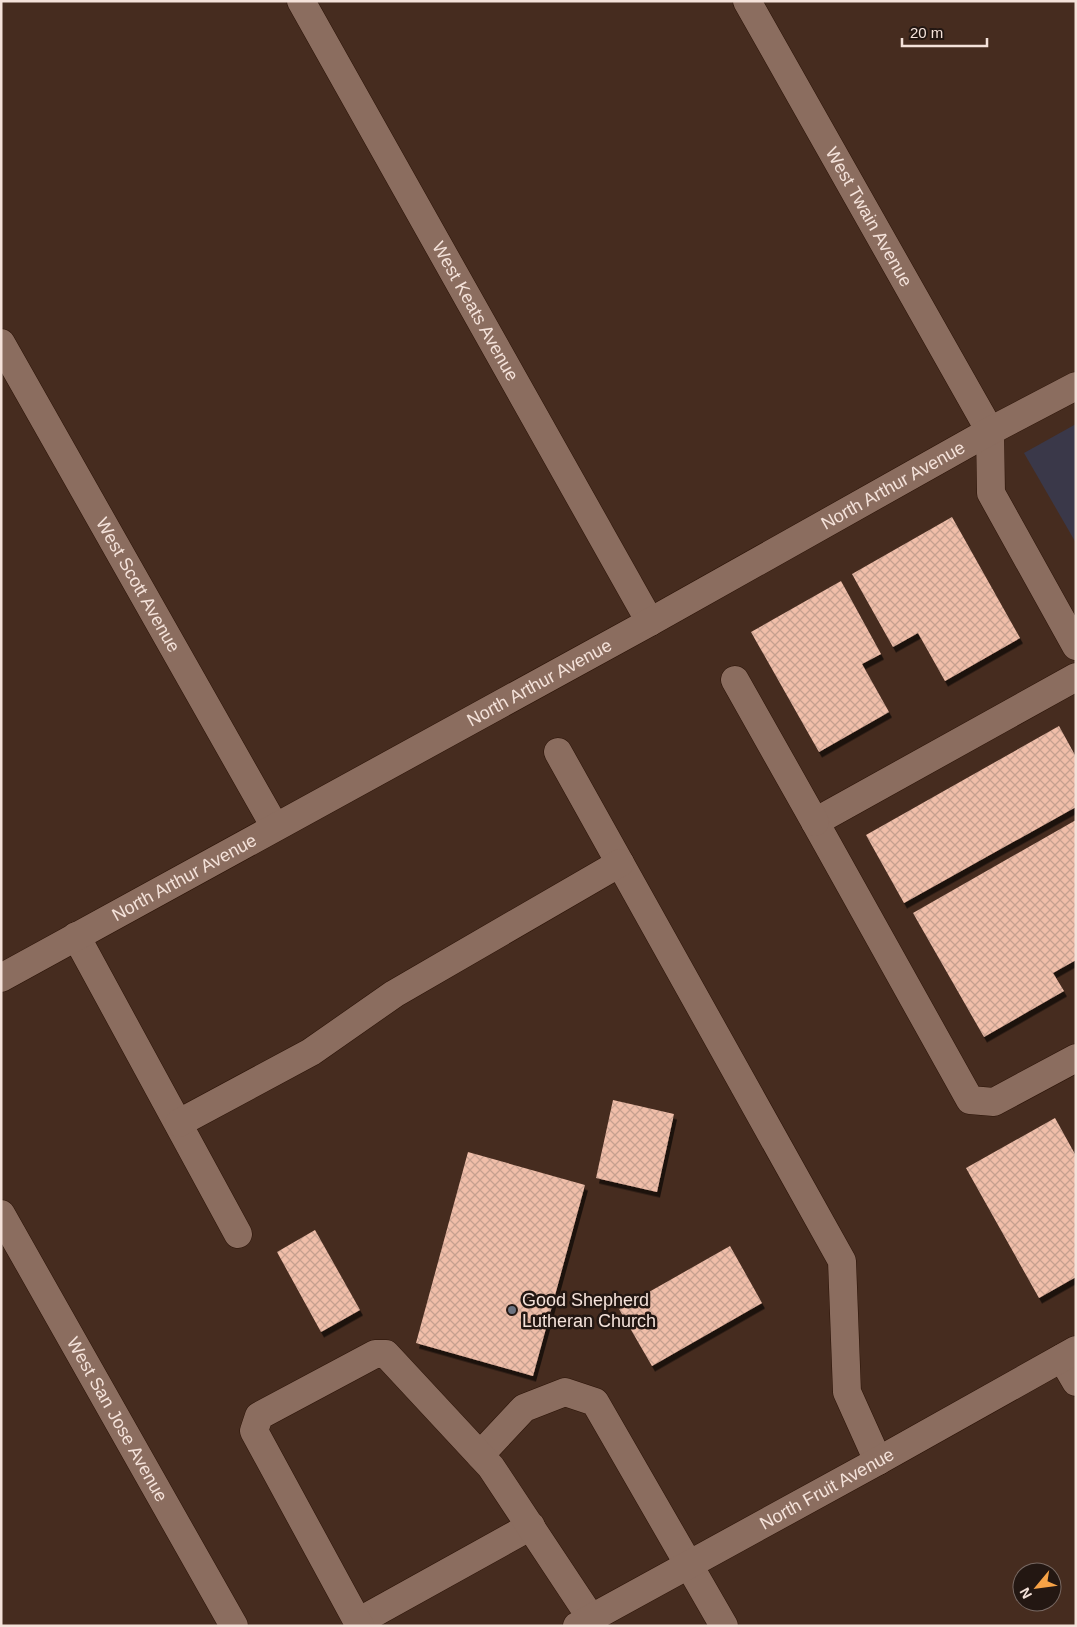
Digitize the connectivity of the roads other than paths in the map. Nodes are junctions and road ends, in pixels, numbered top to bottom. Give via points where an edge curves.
1 (301, 1) edge
2 (747, 1) edge
3 (1, 343) edge
4 (1076, 386) edge
5 (990, 431) junction
6 (650, 622) junction
7 (1076, 646) edge
8 (1076, 677) edge
9 (736, 680) dead end
10 (558, 752) dead end
11 (814, 822) junction
12 (275, 827) junction
13 (620, 863) junction
14 (76, 936) junction
15 (1, 978) edge
16 (1076, 1058) edge
17 (179, 1123) junction
18 (1, 1214) edge
19 (238, 1234) dead end
20 (1069, 1354) edge
21 (1076, 1382) edge
22 (480, 1455) junction
23 (878, 1461) junction
24 (531, 1526) junction
25 (690, 1565) junction
26 (584, 1622) edge
27 (359, 1624) edge
28 (234, 1626) edge
29 (724, 1626) edge

1 - 6 street, West Keats Avenue
2 - 5 street, West Twain Avenue
3 - 12 street, West Scott Avenue
4 - 5 street, North Arthur Avenue
5 - 6 street, North Arthur Avenue
5 - 7 street via 991,493
6 - 12 street, North Arthur Avenue
8 - 11 street
9 - 11 street
10 - 13 street
11 - 16 street via 970,1100 994,1102
12 - 14 street, North Arthur Avenue
13 - 17 street via 394,994 311,1052
13 - 23 street via 842,1261 848,1392
14 - 15 street, North Arthur Avenue
14 - 17 street
17 - 19 street
18 - 28 street, West San Jose Avenue
20 - 21 street
20 - 23 street, North Fruit Avenue
22 - 24 street
22 - 25 street via 524,1408 565,1392 595,1402
22 - 27 street via 386,1354 375,1354 259,1416 254,1431
23 - 25 street, North Fruit Avenue
24 - 26 street
24 - 27 street
25 - 26 street, North Fruit Avenue
25 - 29 street

